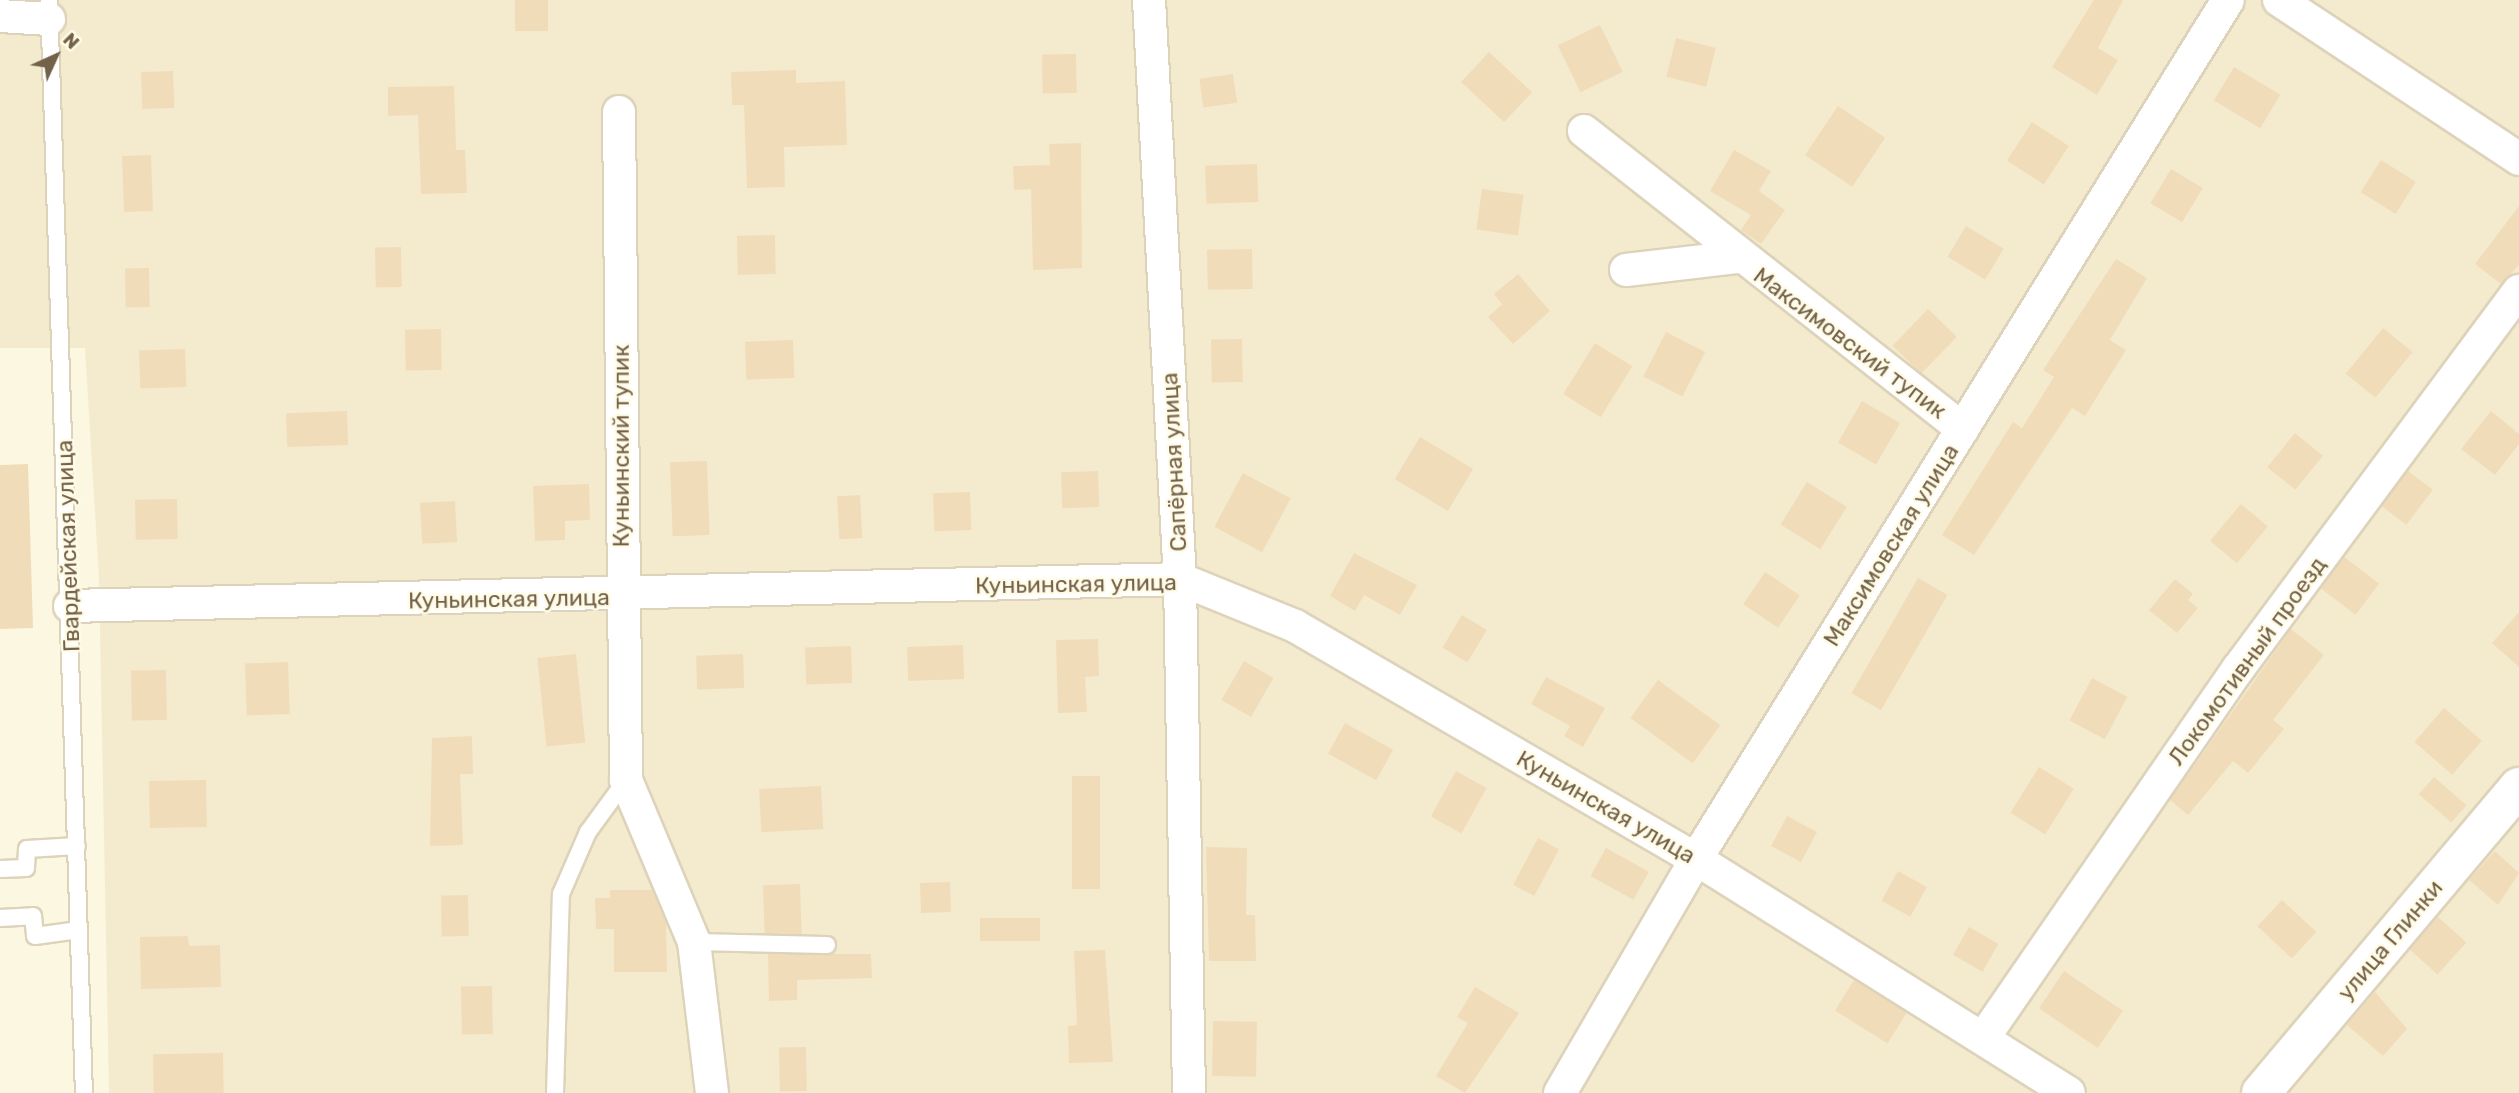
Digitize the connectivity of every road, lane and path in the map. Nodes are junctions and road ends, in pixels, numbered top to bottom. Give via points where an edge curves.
1 (1149, 0) edge
2 (2228, 0) edge
3 (2279, 0) edge
4 (49, 10) edge
5 (0, 16) edge
6 (619, 112) dead end
7 (1584, 131) dead end
8 (2519, 159) edge
9 (1737, 257) junction
10 (1626, 270) dead end
11 (2519, 291) edge
12 (1964, 429) junction
13 (1180, 579) junction
14 (621, 597) junction
15 (70, 606) junction
16 (626, 780) junction
17 (2519, 787) edge
18 (77, 846) junction
19 (1696, 859) junction
20 (0, 869) edge
21 (0, 918) edge
22 (79, 930) junction
23 (694, 942) junction
24 (827, 945) dead end
25 (1984, 1037) junction
26 (84, 1093) edge
27 (555, 1093) edge
28 (712, 1093) edge
29 (1189, 1093) edge
30 (1560, 1093) edge
31 (2069, 1093) edge
32 (2261, 1093) edge

1 - 13 street, Сапёрная улица
2 - 12 street, Максимовская улица
3 - 8 street
4 - 5 street
4 - 15 lane, Гвардейская улица
6 - 14 street, Куньинский тупик
7 - 9 street, Максимовский тупик
9 - 10 street, Максимовский тупик
9 - 12 street, Максимовский тупик
11 - 25 street, Локомотивный проезд via 2238,669
12 - 19 street, Максимовская улица
13 - 14 street, Куньинская улица
13 - 19 street, Куньинская улица via 1295,626
13 - 29 street, Сапёрная улица
14 - 15 street, Куньинская улица
14 - 16 street, Куньинский тупик
15 - 18 lane, Гвардейская улица
16 - 23 street
16 - 27 lane via 588,832 561,894
17 - 32 street, улица Глинки
18 - 20 lane via 27,849 26,868
18 - 22 lane, Гвардейская улица
19 - 25 street, Куньинская улица
19 - 30 street, Максимовская улица
21 - 22 lane via 33,916 35,936
22 - 26 lane, Гвардейская улица
23 - 24 lane
23 - 28 street
25 - 31 street, Куньинская улица

